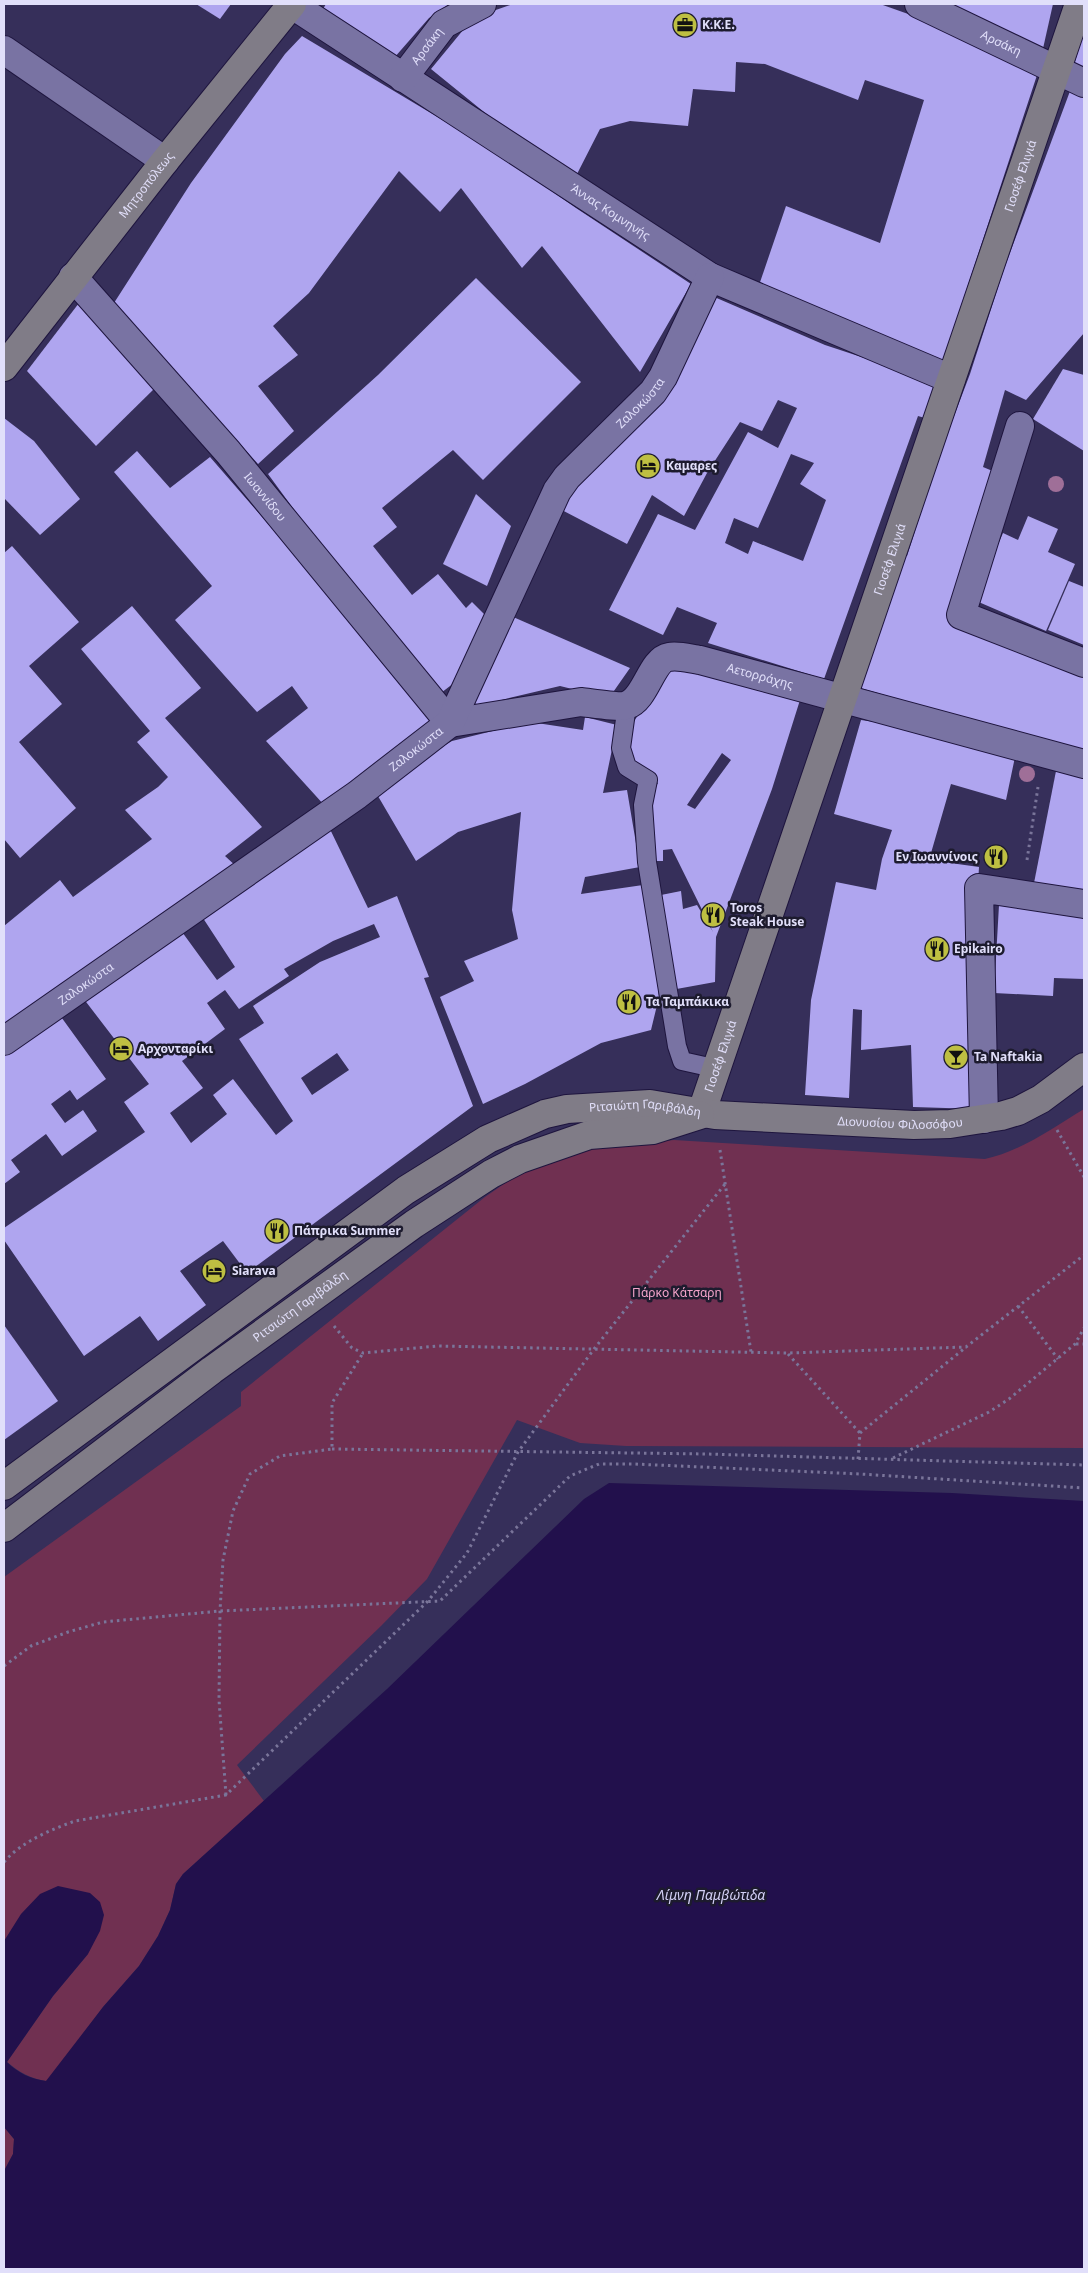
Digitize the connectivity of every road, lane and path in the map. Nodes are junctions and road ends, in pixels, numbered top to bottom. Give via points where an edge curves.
1 (291, 4) edge
2 (482, 4) edge
3 (919, 4) edge
4 (1079, 4) edge
5 (946, 10) edge
6 (4, 50) edge
7 (1056, 70) junction
8 (403, 78) junction
9 (1084, 83) edge
10 (165, 161) junction
11 (73, 277) junction
12 (710, 277) junction
13 (4, 368) edge
14 (951, 379) junction
15 (1020, 426) dead end
16 (1084, 663) edge
17 (844, 698) junction
18 (627, 706) junction
19 (450, 723) junction
20 (1043, 752) junction
21 (1084, 764) edge
22 (1022, 896) junction
23 (1084, 904) edge
24 (4, 1041) edge
25 (1084, 1067) edge
26 (718, 1069) junction
27 (1040, 1099) junction
28 (708, 1115) junction
29 (984, 1119) junction
30 (1084, 1177) edge
31 (725, 1184) junction
32 (1084, 1255) edge
33 (313, 1298) junction
34 (1018, 1306) junction
35 (1084, 1328) edge
36 (1075, 1344) junction
37 (1084, 1344) edge
38 (966, 1347) junction
39 (594, 1349) junction
40 (363, 1352) junction
41 (750, 1352) junction
42 (788, 1353) junction
43 (1058, 1359) junction
44 (860, 1434) junction
45 (332, 1449) junction
46 (518, 1452) junction
47 (891, 1458) junction
48 (858, 1459) junction
49 (1084, 1465) edge
50 (4, 1486) edge
51 (1084, 1488) edge
52 (4, 1528) edge
53 (428, 1601) junction
54 (220, 1611) junction
55 (4, 1666) edge
56 (226, 1795) junction
57 (4, 1862) edge

1 - 8 street, Άννας Κομνηνής
1 - 10 main road, Μητροπόλεως
2 - 8 street, Αρσάκη via 444,24
3 - 5 street, Αρσάκη
4 - 7 main road, Γιοσέφ Ελιγιά
5 - 7 street, Αρσάκη
6 - 10 street
7 - 9 street, Αρσάκη
7 - 14 main road, Γιοσέφ Ελιγιά
8 - 12 street, Άννας Κομνηνής
10 - 11 main road, Μητροπόλεως
11 - 13 main road, Μητροπόλεως
11 - 19 street, Ιωαννίδου via 228,452
12 - 14 street, Άννας Κομνηνής
12 - 19 street, Ζαλοκώστα via 653,392 567,477 557,491
14 - 17 main road, Γιοσέφ Ελιγιά
15 - 16 street via 961,615
17 - 18 street, Αετορράχης via 700,660 668,657 661,662 634,702
17 - 20 street, Αετορράχης
17 - 26 main road, Γιοσέφ Ελιγιά
18 - 19 street via 581,702
18 - 26 lane via 622,748 627,767 648,780 643,805 647,862 677,1046 682,1061
19 - 24 street, Ζαλοκώστα via 357,795
20 - 21 street, Αετορράχης
20 - 22 path
22 - 23 street
22 - 29 street via 979,888
25 - 27 main road, Διονυσίου Φιλοσόφου
26 - 28 main road, Γιοσέφ Ελιγιά
27 - 29 main road, Διονυσίου Φιλοσόφου via 1018,1111
27 - 30 path
28 - 29 main road, Διονυσίου Φιλοσόφου via 914,1125
28 - 31 path
28 - 33 main road, Ριτσιώτη Γαριβάλδη via 653,1130 590,1135 520,1159 468,1188
28 - 50 main road, Ριτσιώτη Γαριβάλδη via 650,1104 567,1108 495,1136 406,1190
31 - 39 path
31 - 41 path
32 - 34 path
33 - 40 path via 352,1348
33 - 52 main road, Ριτσιώτη Γαριβάλδη via 205,1375
34 - 38 path
34 - 43 path
35 - 36 path
36 - 37 path
36 - 43 path
38 - 42 path
38 - 44 path
39 - 40 path via 437,1346
39 - 41 path
39 - 46 path
40 - 45 path via 332,1403
41 - 42 path
42 - 44 path
43 - 47 path via 989,1412
44 - 48 path
45 - 46 path
45 - 54 path via 280,1456 250,1474 233,1511 226,1540
46 - 48 path
46 - 53 path via 467,1553
47 - 48 path
47 - 49 path
51 - 53 path via 860,1474 599,1464 570,1476 440,1601
53 - 54 path
53 - 56 path
54 - 55 path via 103,1622 31,1646
54 - 56 path via 219,1700
56 - 57 path via 75,1821 32,1841

